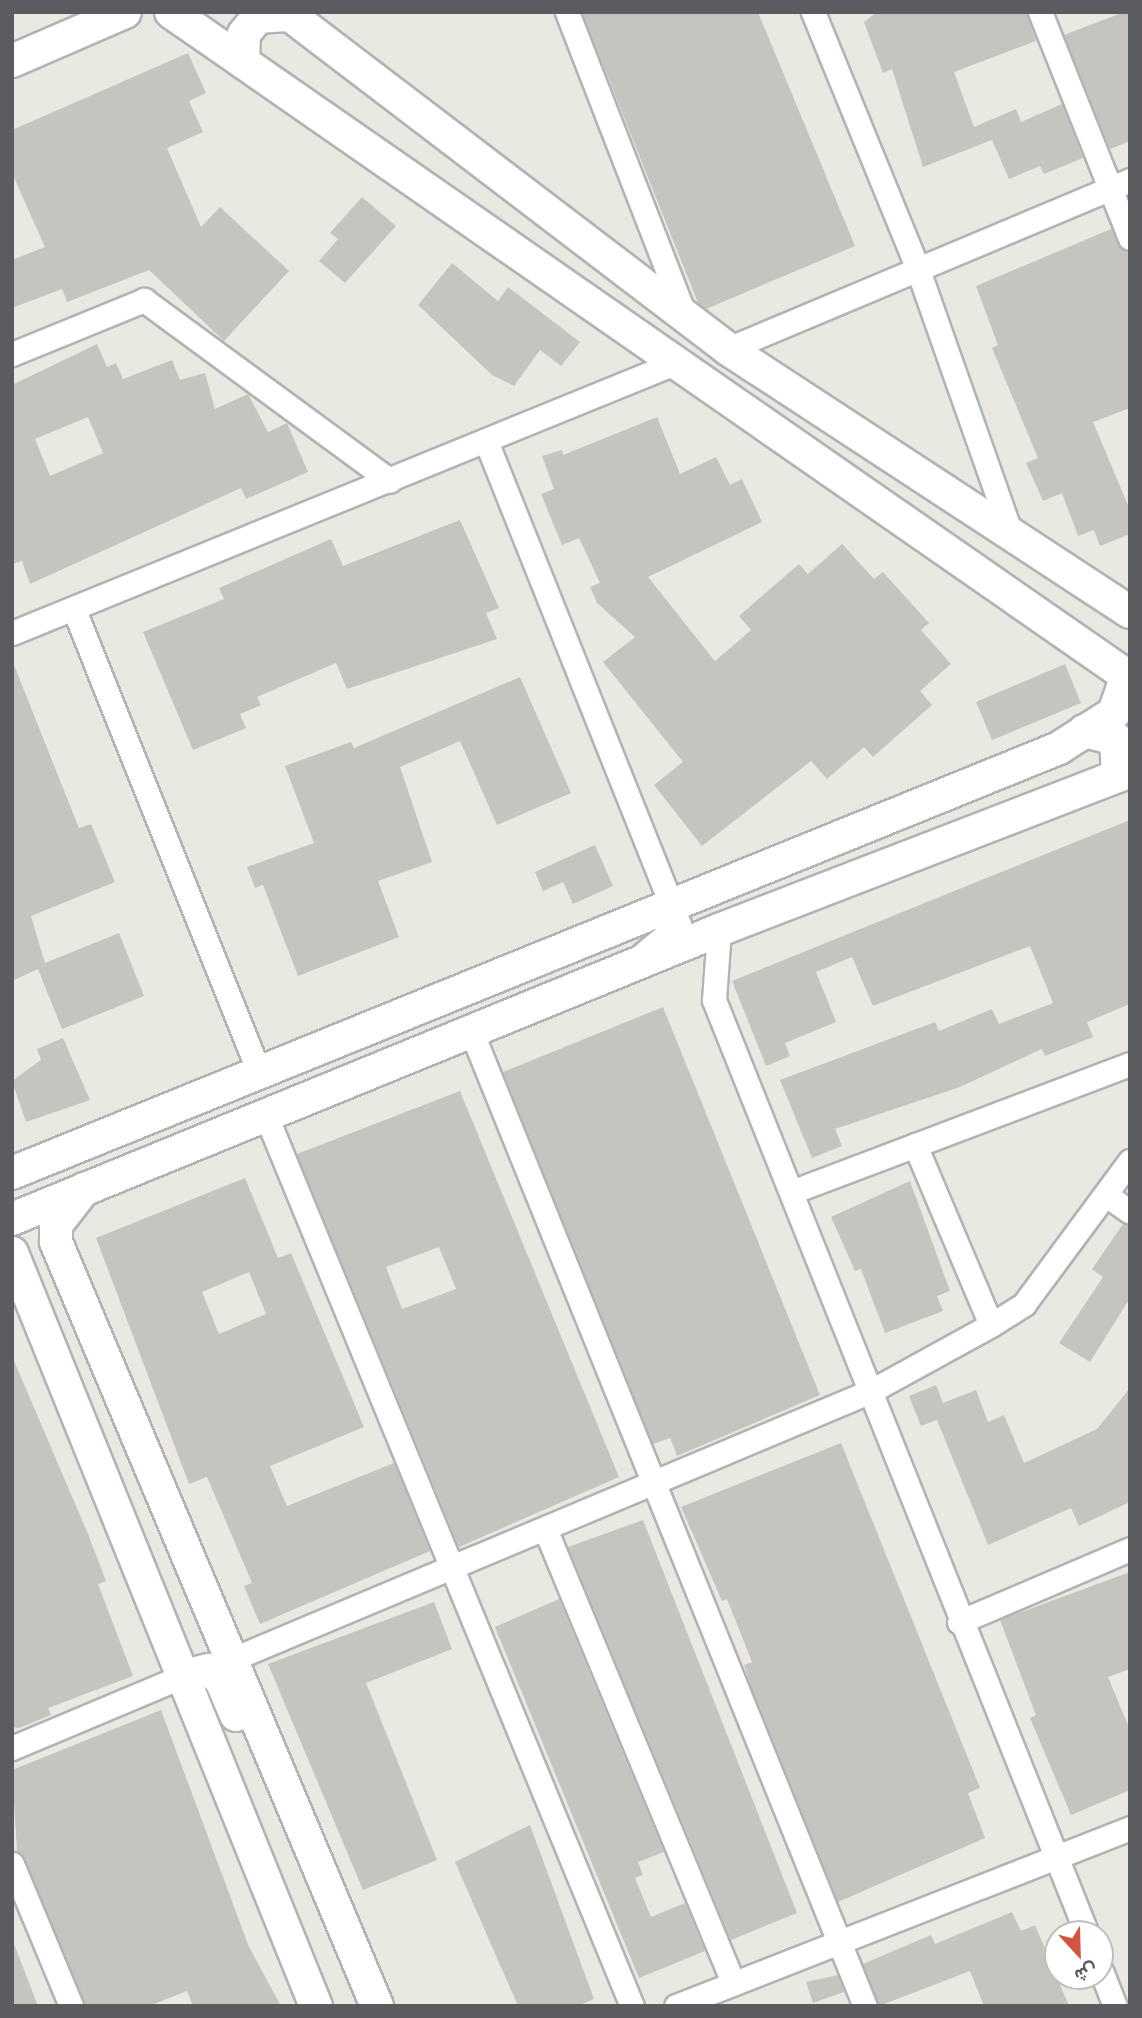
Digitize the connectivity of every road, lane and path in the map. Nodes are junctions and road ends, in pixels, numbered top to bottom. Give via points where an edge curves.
1 (125, 12) edge
2 (171, 12) edge
3 (567, 12) edge
4 (813, 12) edge
5 (1040, 12) edge
6 (286, 14) edge
7 (12, 61) edge
8 (243, 62) junction
9 (1120, 184) edge
10 (1130, 238) edge
11 (917, 267) junction
12 (686, 318) junction
13 (728, 349) junction
14 (12, 354) edge
15 (677, 362) junction
16 (486, 441) junction
17 (390, 481) junction
18 (1010, 531) junction
19 (75, 612) junction
20 (1130, 612) edge
21 (12, 633) edge
22 (1129, 677) edge
23 (1084, 732) junction
24 (1124, 773) edge
25 (670, 901) junction
26 (719, 930) junction
27 (623, 970) junction
28 (472, 1033) junction
29 (1130, 1064) edge
30 (260, 1075) junction
31 (267, 1118) junction
32 (915, 1145) junction
33 (1130, 1161) edge
34 (13, 1174) edge
35 (85, 1188) junction
36 (794, 1191) junction
37 (1106, 1195) junction
38 (1130, 1212) edge
39 (12, 1219) edge
40 (12, 1253) edge
41 (78, 1280) junction
42 (31, 1301) junction
43 (991, 1325) junction
44 (871, 1391) junction
45 (654, 1486) junction
46 (546, 1531) junction
47 (1130, 1549) edge
48 (458, 1569) junction
49 (959, 1622) junction
50 (235, 1658) junction
51 (183, 1676) junction
52 (12, 1748) edge
53 (286, 1786) junction
54 (1130, 1828) edge
55 (1056, 1858) junction
56 (12, 1864) edge
57 (1081, 1920) edge
58 (838, 1943) junction
59 (734, 1984) junction
60 (71, 2006) edge
61 (316, 2006) edge
62 (377, 2006) edge
63 (632, 2006) edge
64 (676, 2006) edge
65 (865, 2006) edge

1 - 7 street
2 - 8 street
3 - 12 street
4 - 11 street
5 - 9 street
6 - 8 street via 258,18 244,34
6 - 12 street
8 - 15 street
9 - 10 street
9 - 11 street
11 - 13 street
11 - 18 street
12 - 13 street
13 - 18 street
14 - 17 street via 144,300
15 - 16 street
15 - 22 street
16 - 17 street
16 - 25 street
17 - 19 street
18 - 20 street
19 - 21 street
19 - 30 street
22 - 23 street via 1114,713
23 - 24 street via 1116,739
23 - 25 street via 1059,748
24 - 26 street
25 - 27 street via 679,924
25 - 30 street
26 - 27 street
26 - 36 street via 714,1000
27 - 28 street
28 - 31 street
28 - 45 street
29 - 32 street
30 - 34 street via 64,1149
31 - 35 street
31 - 48 street
32 - 36 street
32 - 43 street
33 - 37 street
35 - 39 street
35 - 41 street via 56,1225 56,1242
36 - 44 street
37 - 38 street
37 - 43 street via 1024,1304
40 - 42 street
41 - 42 street via 61,1276 41,1284
41 - 50 street
42 - 51 street
43 - 44 street
44 - 45 street
44 - 49 street
45 - 46 street
45 - 58 street
46 - 48 street
46 - 59 street
47 - 49 street
48 - 50 street
48 - 63 street
49 - 55 street
50 - 53 street
51 - 52 street
51 - 53 street via 197,1668 221,1679 246,1740
51 - 61 street
53 - 62 street
54 - 55 street
55 - 57 street
55 - 58 street
56 - 60 street
58 - 59 street
58 - 65 street
59 - 64 street

